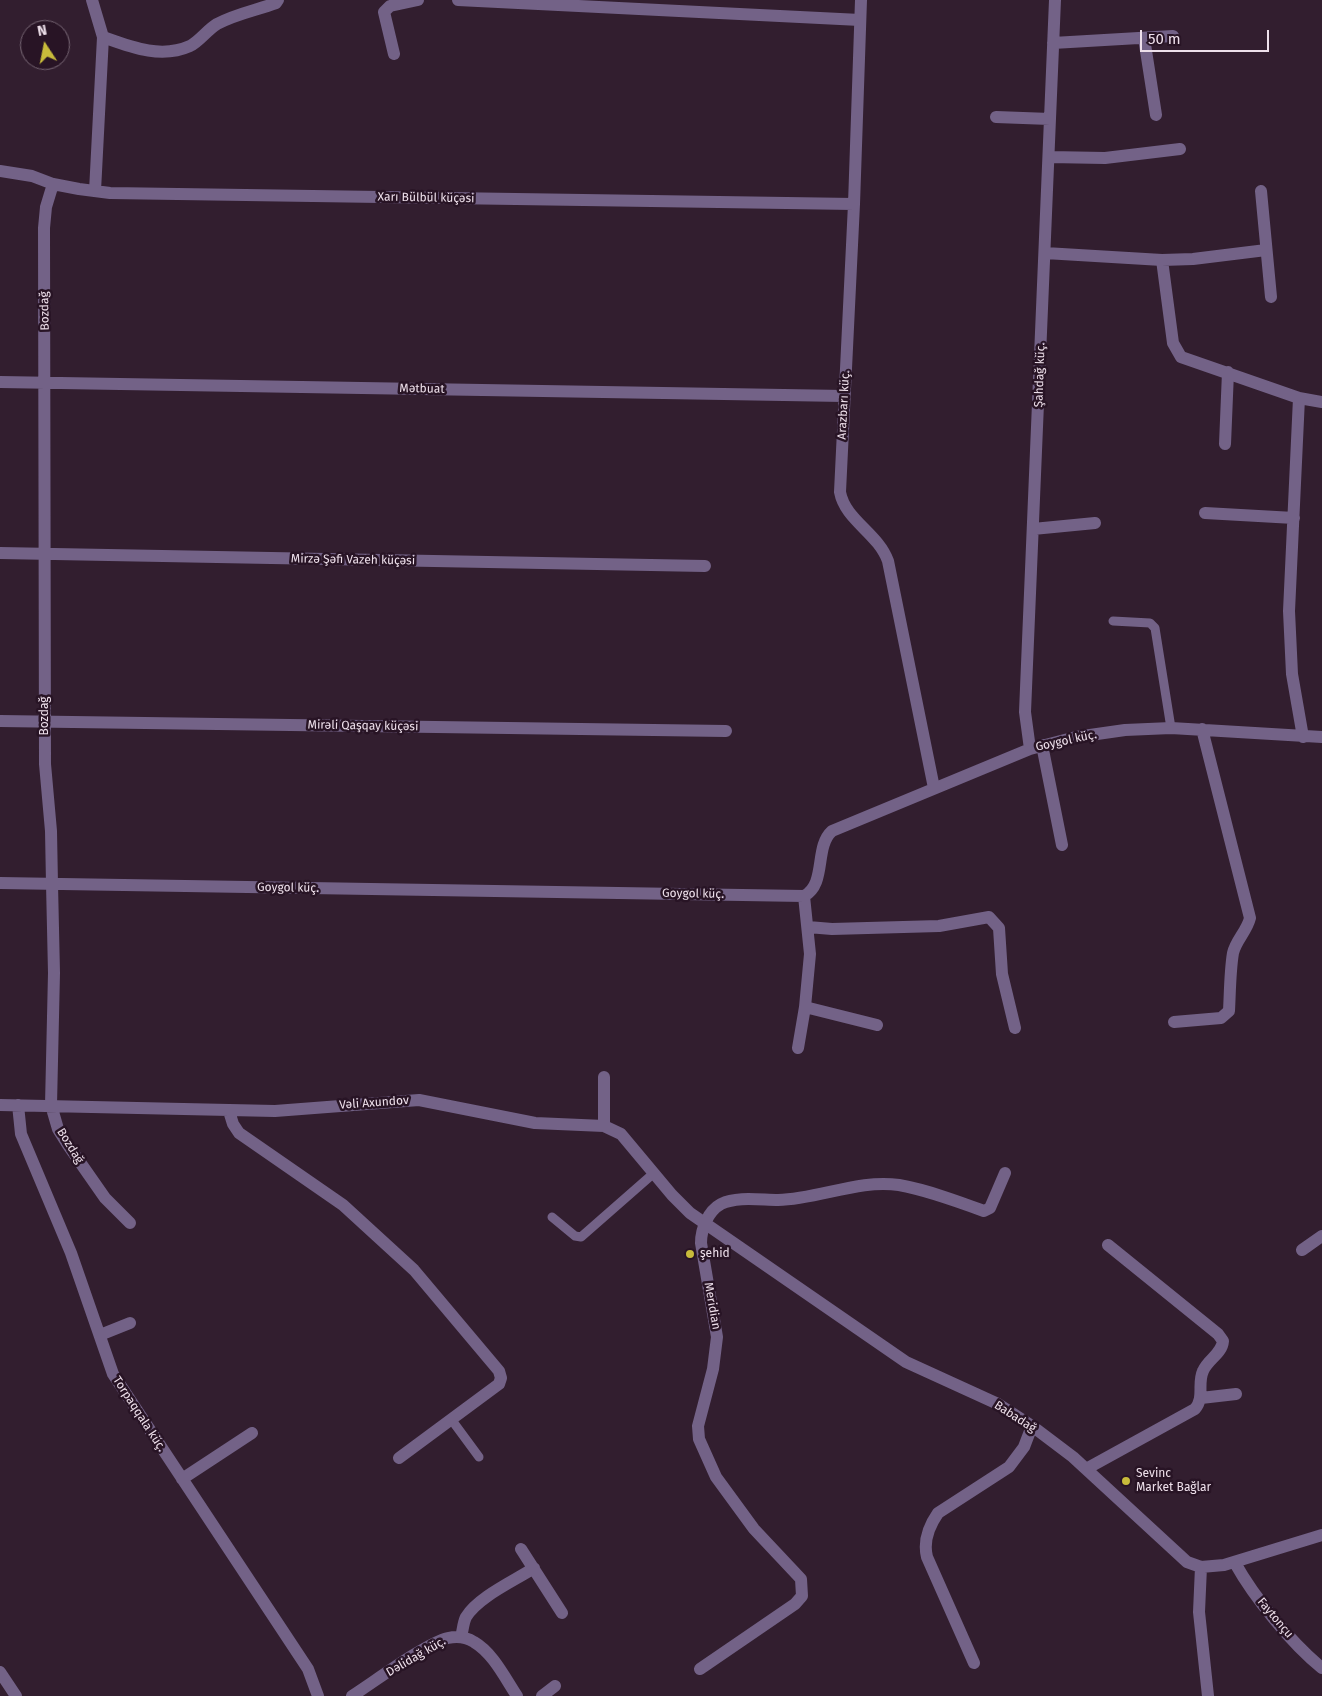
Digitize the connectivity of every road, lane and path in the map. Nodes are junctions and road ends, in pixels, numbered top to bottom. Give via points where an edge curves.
1 (92, 0) edge
2 (278, 0) edge
3 (418, 0) edge
4 (458, 0) edge
5 (861, 0) edge
6 (1055, 0) edge
7 (860, 20) junction
8 (103, 36) junction
9 (1173, 36) dead end
10 (1144, 38) junction
11 (1053, 43) junction
12 (394, 54) dead end
13 (1156, 115) dead end
14 (996, 117) dead end
15 (1050, 119) junction
16 (1180, 149) dead end
17 (1048, 157) junction
18 (0, 171) edge
19 (53, 184) junction
20 (95, 191) junction
21 (1261, 191) dead end
22 (854, 204) junction
23 (1266, 250) junction
24 (1045, 253) junction
25 (1162, 260) junction
26 (1271, 297) dead end
27 (1228, 372) junction
28 (0, 382) edge
29 (46, 384) junction
30 (844, 396) junction
31 (1300, 398) junction
32 (1322, 402) edge
33 (1225, 444) dead end
34 (1205, 513) dead end
35 (1294, 518) junction
36 (1095, 524) dead end
37 (1033, 528) junction
38 (0, 553) edge
39 (46, 554) junction
40 (705, 566) dead end
41 (1113, 621) dead end
42 (0, 721) edge
43 (45, 722) junction
44 (1171, 728) junction
45 (1202, 729) junction
46 (726, 731) dead end
47 (1303, 737) junction
48 (1322, 737) edge
49 (1036, 747) junction
50 (934, 788) junction
51 (1062, 845) dead end
52 (0, 883) edge
53 (52, 884) junction
54 (804, 896) junction
55 (808, 927) junction
56 (805, 1007) junction
57 (1174, 1022) dead end
58 (877, 1025) dead end
59 (1015, 1028) dead end
60 (798, 1048) dead end
61 (604, 1077) dead end
62 (0, 1105) edge
63 (18, 1105) junction
64 (51, 1105) junction
65 (229, 1111) junction
66 (604, 1126) junction
67 (654, 1173) junction
68 (1005, 1173) dead end
69 (552, 1217) dead end
70 (130, 1223) dead end
71 (705, 1224) junction
72 (1322, 1236) edge
73 (1108, 1245) dead end
74 (1302, 1250) dead end
75 (130, 1323) dead end
76 (100, 1335) junction
77 (1236, 1394) dead end
78 (1202, 1398) junction
79 (451, 1419) junction
80 (1032, 1426) junction
81 (252, 1432) dead end
82 (479, 1457) dead end
83 (399, 1458) dead end
84 (1086, 1469) junction
85 (182, 1479) junction
86 (1322, 1534) edge
87 (521, 1549) dead end
88 (1235, 1562) junction
89 (1201, 1567) junction
90 (534, 1568) junction
91 (562, 1612) dead end
92 (461, 1637) junction
93 (974, 1663) dead end
94 (1322, 1668) edge
95 (700, 1669) dead end
96 (0, 1672) edge
97 (555, 1686) dead end
98 (16, 1696) edge
99 (318, 1696) edge
100 (352, 1696) edge
101 (517, 1696) edge
102 (542, 1696) edge
103 (1208, 1696) edge

1 - 8 street
2 - 8 street via 216,25 189,46 174,50 155,52 132,48
3 - 12 street via 390,6 384,12
4 - 7 street
5 - 7 street, Arazbarı küç.
6 - 11 street, Şahdağ küç.
7 - 22 street, Arazbarı küç.
8 - 20 street
9 - 10 street
10 - 11 street
10 - 13 street
11 - 15 street, Şahdağ küç.
14 - 15 street
15 - 17 street, Şahdağ küç.
16 - 17 street via 1105,158
17 - 24 street, Şahdağ küç.
18 - 19 street, Xarı Bülbül küçəsi via 32,176
19 - 20 street, Xarı Bülbül küçəsi
19 - 29 street, Bozdağ via 44,228
20 - 22 street, Xarı Bülbül küçəsi
21 - 23 street
22 - 30 street, Arazbarı küç.
23 - 25 street
23 - 26 street
24 - 25 street
24 - 37 street, Şahdağ küç.
25 - 27 street via 1175,351 1181,357
27 - 31 street
27 - 33 street
28 - 29 street, Mətbuat
29 - 30 street, Mətbuat
29 - 39 street, Bozdağ
30 - 50 street, Arazbarı küç. via 842,502 878,541 888,561
31 - 32 street
31 - 35 street
34 - 35 street
35 - 47 street via 1290,642
36 - 37 street
37 - 49 street, Şahdağ küç. via 1025,712
38 - 39 street, Mirzə Şəfi Vazeh küçəsi
39 - 40 street, Mirzə Şəfi Vazeh küçəsi
39 - 43 street, Bozdağ
41 - 44 lane via 1150,623 1155,628
42 - 43 street, Mirəli Qaşqay küçəsi
43 - 46 street, Mirəli Qaşqay küçəsi
43 - 53 street, Bozdağ
44 - 45 street, Goygol küç.
44 - 49 street, Goygol küç. via 1124,730
45 - 47 street, Goygol küç.
45 - 57 street via 1250,918 1234,952 1229,1011 1221,1018
47 - 48 street, Goygol küç.
49 - 50 street, Goygol küç.
49 - 51 street, Şahdağ küç.
50 - 54 street, Goygol küç. via 832,831 824,842 814,887
52 - 53 street, Goygol küç.
53 - 54 street, Goygol küç.
53 - 64 street, Bozdağ
54 - 55 street
55 - 56 street via 810,954
55 - 59 street via 939,926 989,917 999,928 1002,974
56 - 58 street
56 - 60 street
61 - 66 street
62 - 63 street, Vəli Axundov
63 - 64 street, Vəli Axundov
63 - 76 street, Torpaqqala küç. via 21,1134 71,1253
64 - 65 street, Vəli Axundov
64 - 70 street, Bozdağ via 58,1129 68,1145 105,1198
65 - 66 street, Vəli Axundov via 296,1110 419,1100 535,1123
65 - 79 street via 239,1133 343,1205 414,1270 499,1371 499,1384
66 - 67 street, Vəli Axundov via 621,1134
67 - 69 lane via 581,1236 575,1236
67 - 71 street, Vəli Axundov via 680,1204
68 - 71 street via 990,1208 984,1211 899,1185 876,1184 800,1198 737,1200 718,1206
71 - 80 street, Babadağ via 906,1362 998,1404
71 - 95 street, Meridian via 701,1243 717,1338 713,1369 698,1426 699,1439 716,1477 754,1529 796,1570 803,1586 802,1596 794,1604
72 - 74 street
73 - 78 street via 1222,1338 1220,1350 1202,1371
75 - 76 street
76 - 85 street, Torpaqqala küç. via 113,1374
77 - 78 street
78 - 84 street via 1195,1409
79 - 82 lane
79 - 83 street
80 - 84 street, Babadağ
80 - 93 street via 1024,1447 1009,1467 938,1513 931,1523 924,1546
81 - 85 street
84 - 89 street, Babadağ via 1178,1556
85 - 99 street, Torpaqqala küç. via 308,1669
86 - 88 street
87 - 90 street
88 - 89 street
88 - 94 street, Faytonçu via 1248,1586 1303,1651
89 - 103 street via 1199,1612
90 - 91 street
90 - 92 street via 471,1611 465,1619
92 - 100 street, Dəlidağ küç. via 446,1638 429,1647
92 - 101 street, Dəlidağ küç. via 481,1647
96 - 98 street
97 - 102 street

